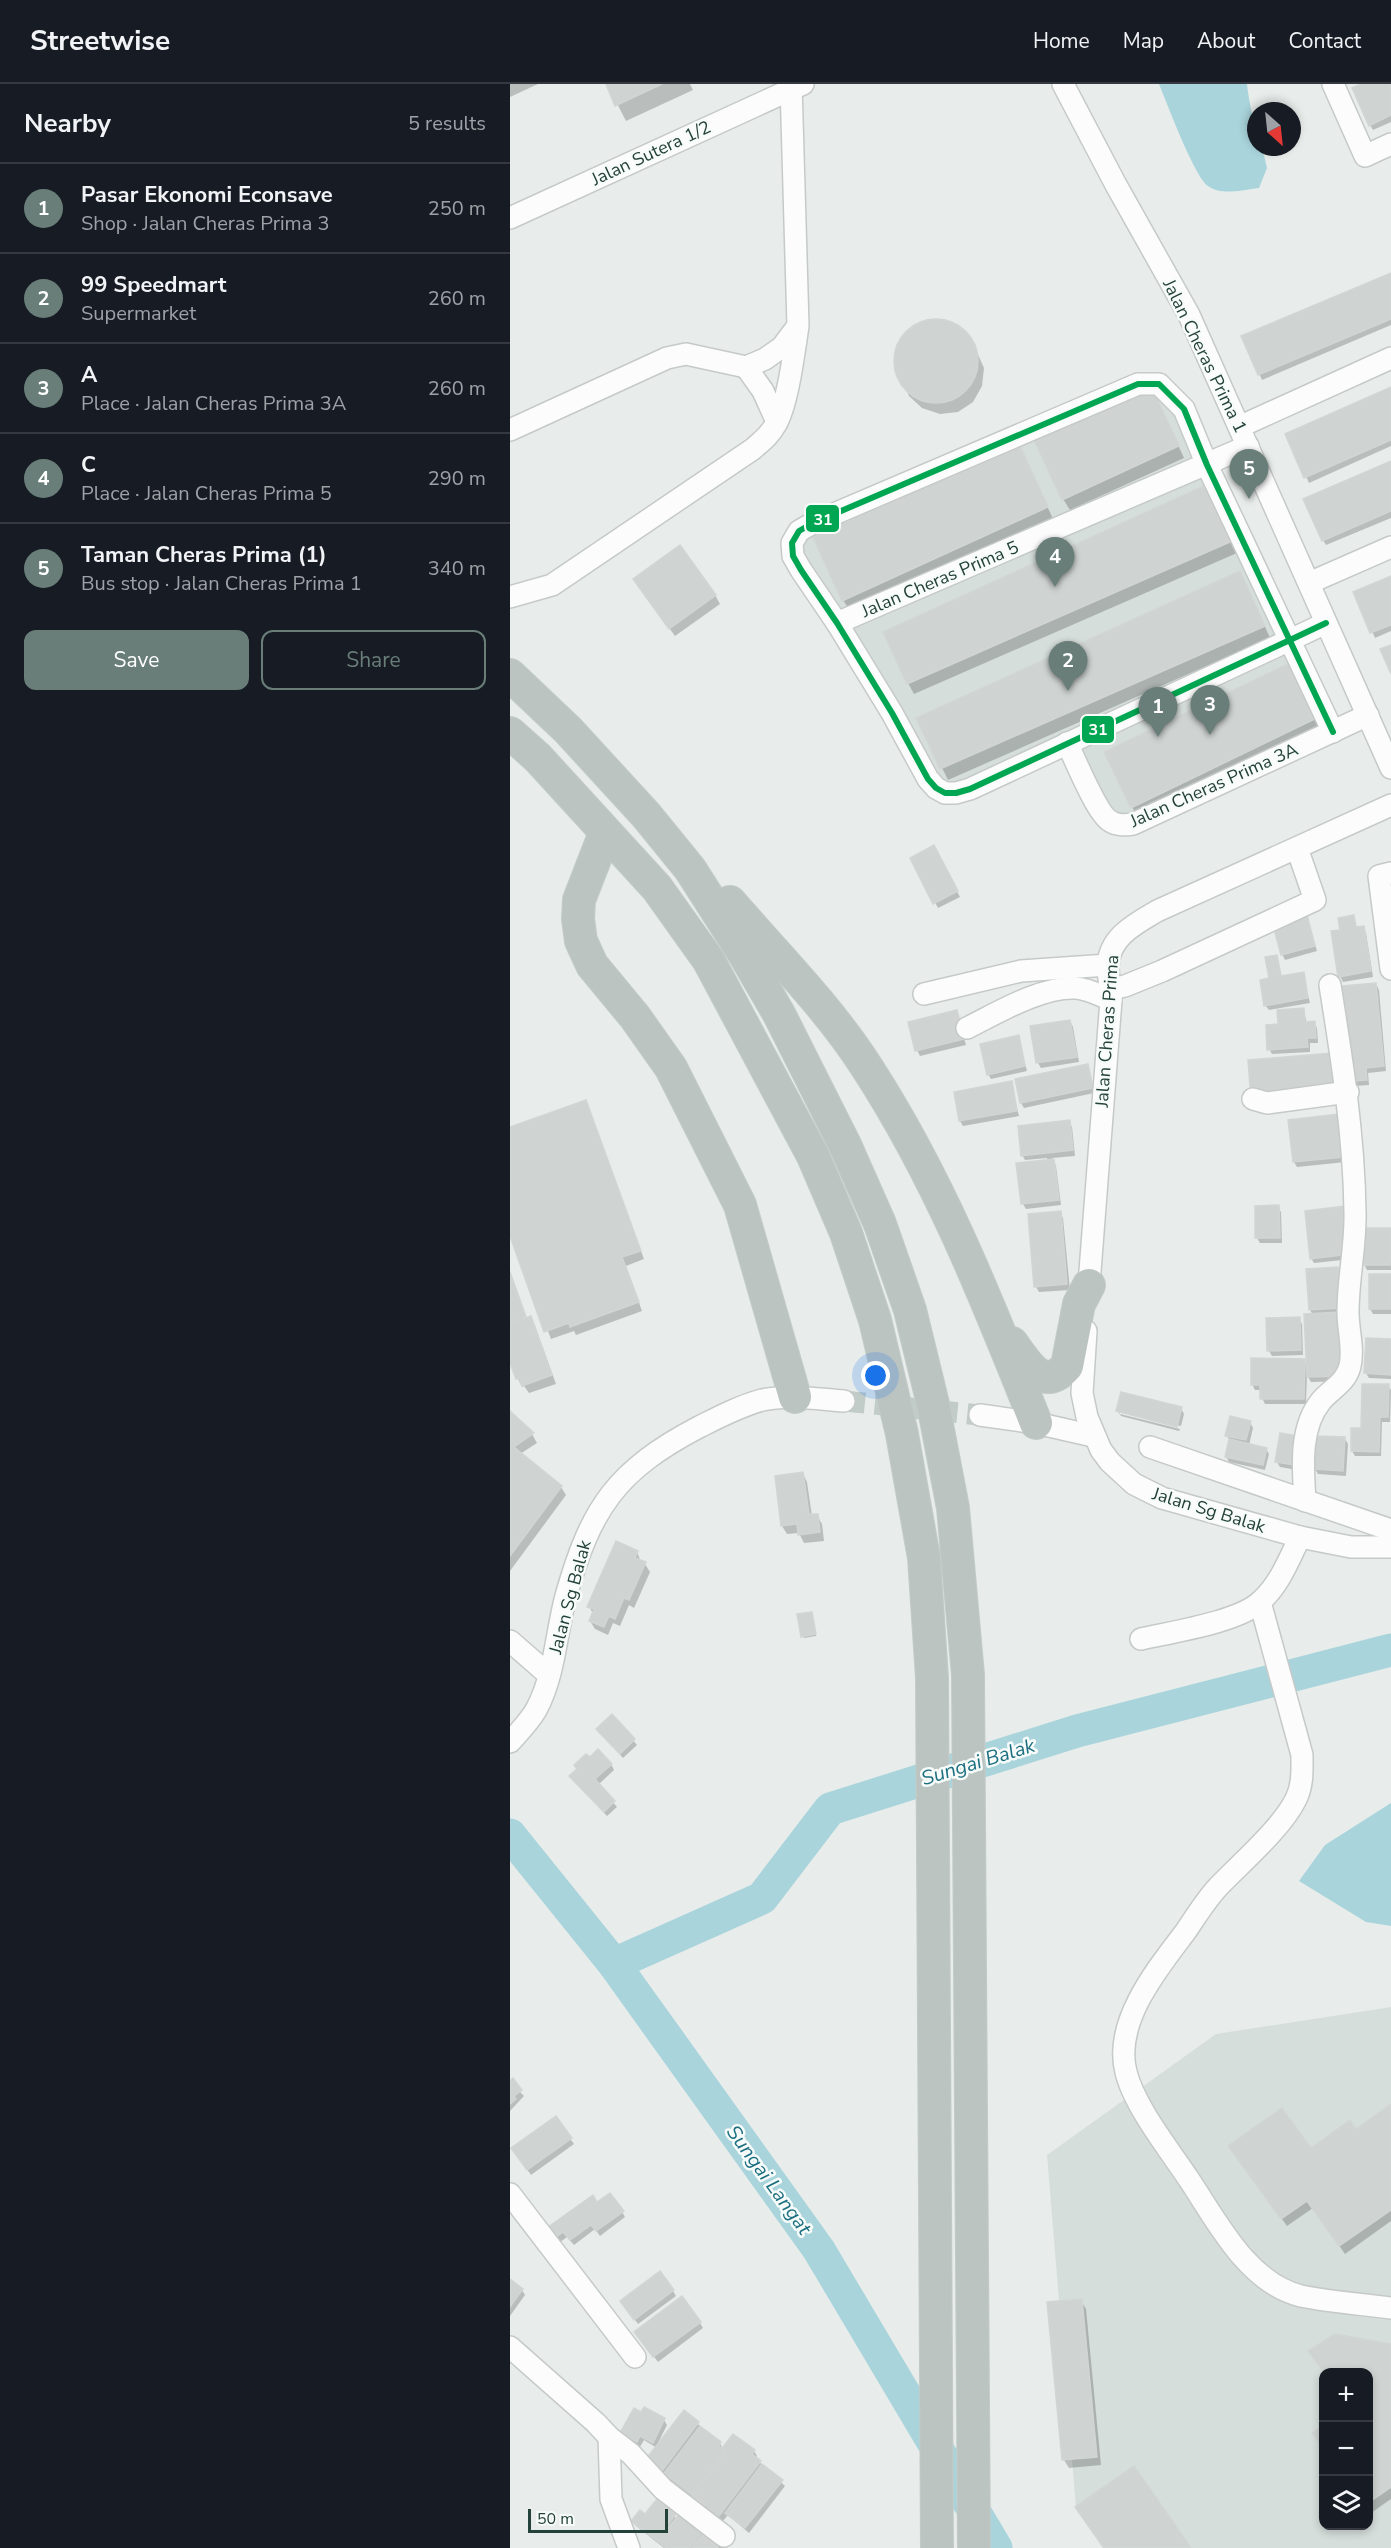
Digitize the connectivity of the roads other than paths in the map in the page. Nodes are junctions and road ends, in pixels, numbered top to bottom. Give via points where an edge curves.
1 (1063, 84) edge
2 (1334, 84) edge
3 (795, 86) edge
4 (1391, 144) edge
5 (510, 218) edge
6 (798, 326) junction
7 (1391, 358) edge
8 (746, 367) junction
9 (777, 422) junction
10 (1239, 427) junction
11 (510, 430) edge
12 (1248, 446) junction
13 (1208, 465) junction
14 (1391, 548) edge
15 (1309, 583) junction
16 (510, 597) edge
17 (837, 623) junction
18 (1326, 623) junction
19 (1290, 640) junction
20 (510, 675) edge
21 (1368, 715) junction
22 (1334, 732) junction
23 (510, 733) edge
24 (1384, 736) edge
25 (1067, 743) junction
26 (1391, 768) edge
27 (1391, 805) edge
28 (605, 833) junction
29 (1297, 848) junction
30 (690, 869) junction
31 (1391, 873) edge
32 (1108, 965) junction
33 (1391, 969) edge
34 (1330, 985) dead end
35 (924, 994) dead end
36 (1111, 994) junction
37 (967, 1028) dead end
38 (1348, 1092) junction
39 (1253, 1099) dead end
40 (1089, 1285) junction
41 (994, 1318) junction
42 (1082, 1393) junction
43 (795, 1397) junction
44 (844, 1401) tunnel mouth
45 (980, 1415) tunnel mouth
46 (1036, 1423) junction
47 (1093, 1436) junction
48 (1150, 1447) dead end
49 (1305, 1501) junction
50 (1391, 1530) edge
51 (1300, 1537) junction
52 (1391, 1547) edge
53 (1260, 1602) junction
54 (1142, 1640) dead end
55 (510, 1641) edge
56 (549, 1675) junction
57 (510, 1742) edge
58 (510, 2194) edge
59 (1391, 2308) edge
60 (510, 2347) edge
61 (635, 2357) dead end
62 (609, 2437) junction
63 (724, 2536) dead end
64 (629, 2548) edge
65 (937, 2548) edge
66 (974, 2548) edge

1 - 10 street, Jalan Cheras Prima 1 via 1189,315
2 - 4 street via 1365,156
3 - 5 street, Jalan Sutera 1/2
3 - 6 street via 792,189
6 - 8 street via 782,347
6 - 9 street via 793,363
7 - 10 street
8 - 9 street via 763,391
8 - 11 street via 686,354 667,358
9 - 16 street via 753,449 552,585
10 - 12 street, Jalan Cheras Prima 1
12 - 13 street, Jalan Cheras Prima 5
12 - 15 street, Jalan Cheras Prima 1
13 - 17 street, Jalan Cheras Prima 5
13 - 17 street via 1184,409 1159,384 1138,384 858,503 799,531 792,543 793,556
13 - 19 street
14 - 15 street
15 - 18 street, Jalan Cheras Prima 1
17 - 25 street via 928,779 945,793 970,789
18 - 19 street
18 - 21 street, Jalan Cheras Prima 1
19 - 22 street
19 - 25 street
20 - 30 highway via 576,739
21 - 22 street
21 - 24 street, Jalan Cheras Prima 1
22 - 25 street, Jalan Cheras Prima 3A via 1133,824 1121,825 1101,812
23 - 28 highway via 538,758
24 - 26 street, Jalan Cheras Prima 1
27 - 29 street, Jalan Cheras Prima
28 - 43 highway via 579,900 581,941 592,965 671,1068 740,1205
28 - 65 highway via 657,888 709,961 813,1156 846,1233 875,1320 902,1434 924,1558 932,1678
29 - 32 street, Jalan Cheras Prima via 1132,925 1113,944
29 - 36 street via 1315,900
30 - 41 highway via 726,898 865,1064 942,1199
30 - 66 highway via 784,1024 840,1135 884,1235 910,1310 946,1473 968,1675
31 - 33 street via 1379,876
32 - 35 street via 1021,971
32 - 36 street, Jalan Cheras Prima
34 - 38 street
36 - 37 street via 1075,988 1056,990
36 - 40 street, Jalan Cheras Prima
38 - 39 street via 1267,1103
38 - 49 street via 1355,1210 1348,1312 1350,1367 1341,1384 1311,1413 1304,1456
40 - 41 highway via 1079,1304 1067,1366 1051,1377 1033,1372
40 - 42 street, Jalan Cheras Prima
41 - 46 highway
42 - 46 street via 1066,1415
42 - 47 street, Jalan Sg Balak
43 - 44 street, Jalan Sg Balak
43 - 56 street, Jalan Sg Balak via 763,1400 736,1410 673,1441 623,1478 583,1542
45 - 46 street
46 - 47 street
47 - 51 street, Jalan Sg Balak via 1110,1462 1147,1491
48 - 49 street
49 - 50 street
51 - 52 street, Jalan Sg Balak via 1352,1547
51 - 53 street via 1282,1575
53 - 54 street via 1224,1620
53 - 59 street via 1302,1755 1303,1778 1296,1799 1281,1821 1215,1890 1154,1973 1136,2006 1124,2043 1126,2072 1141,2105 1247,2262 1269,2281 1299,2295
55 - 56 street
56 - 57 street, Jalan Sg Balak via 535,1712
58 - 61 street
60 - 62 street
62 - 63 street via 631,2454 663,2489
62 - 64 street via 611,2499

